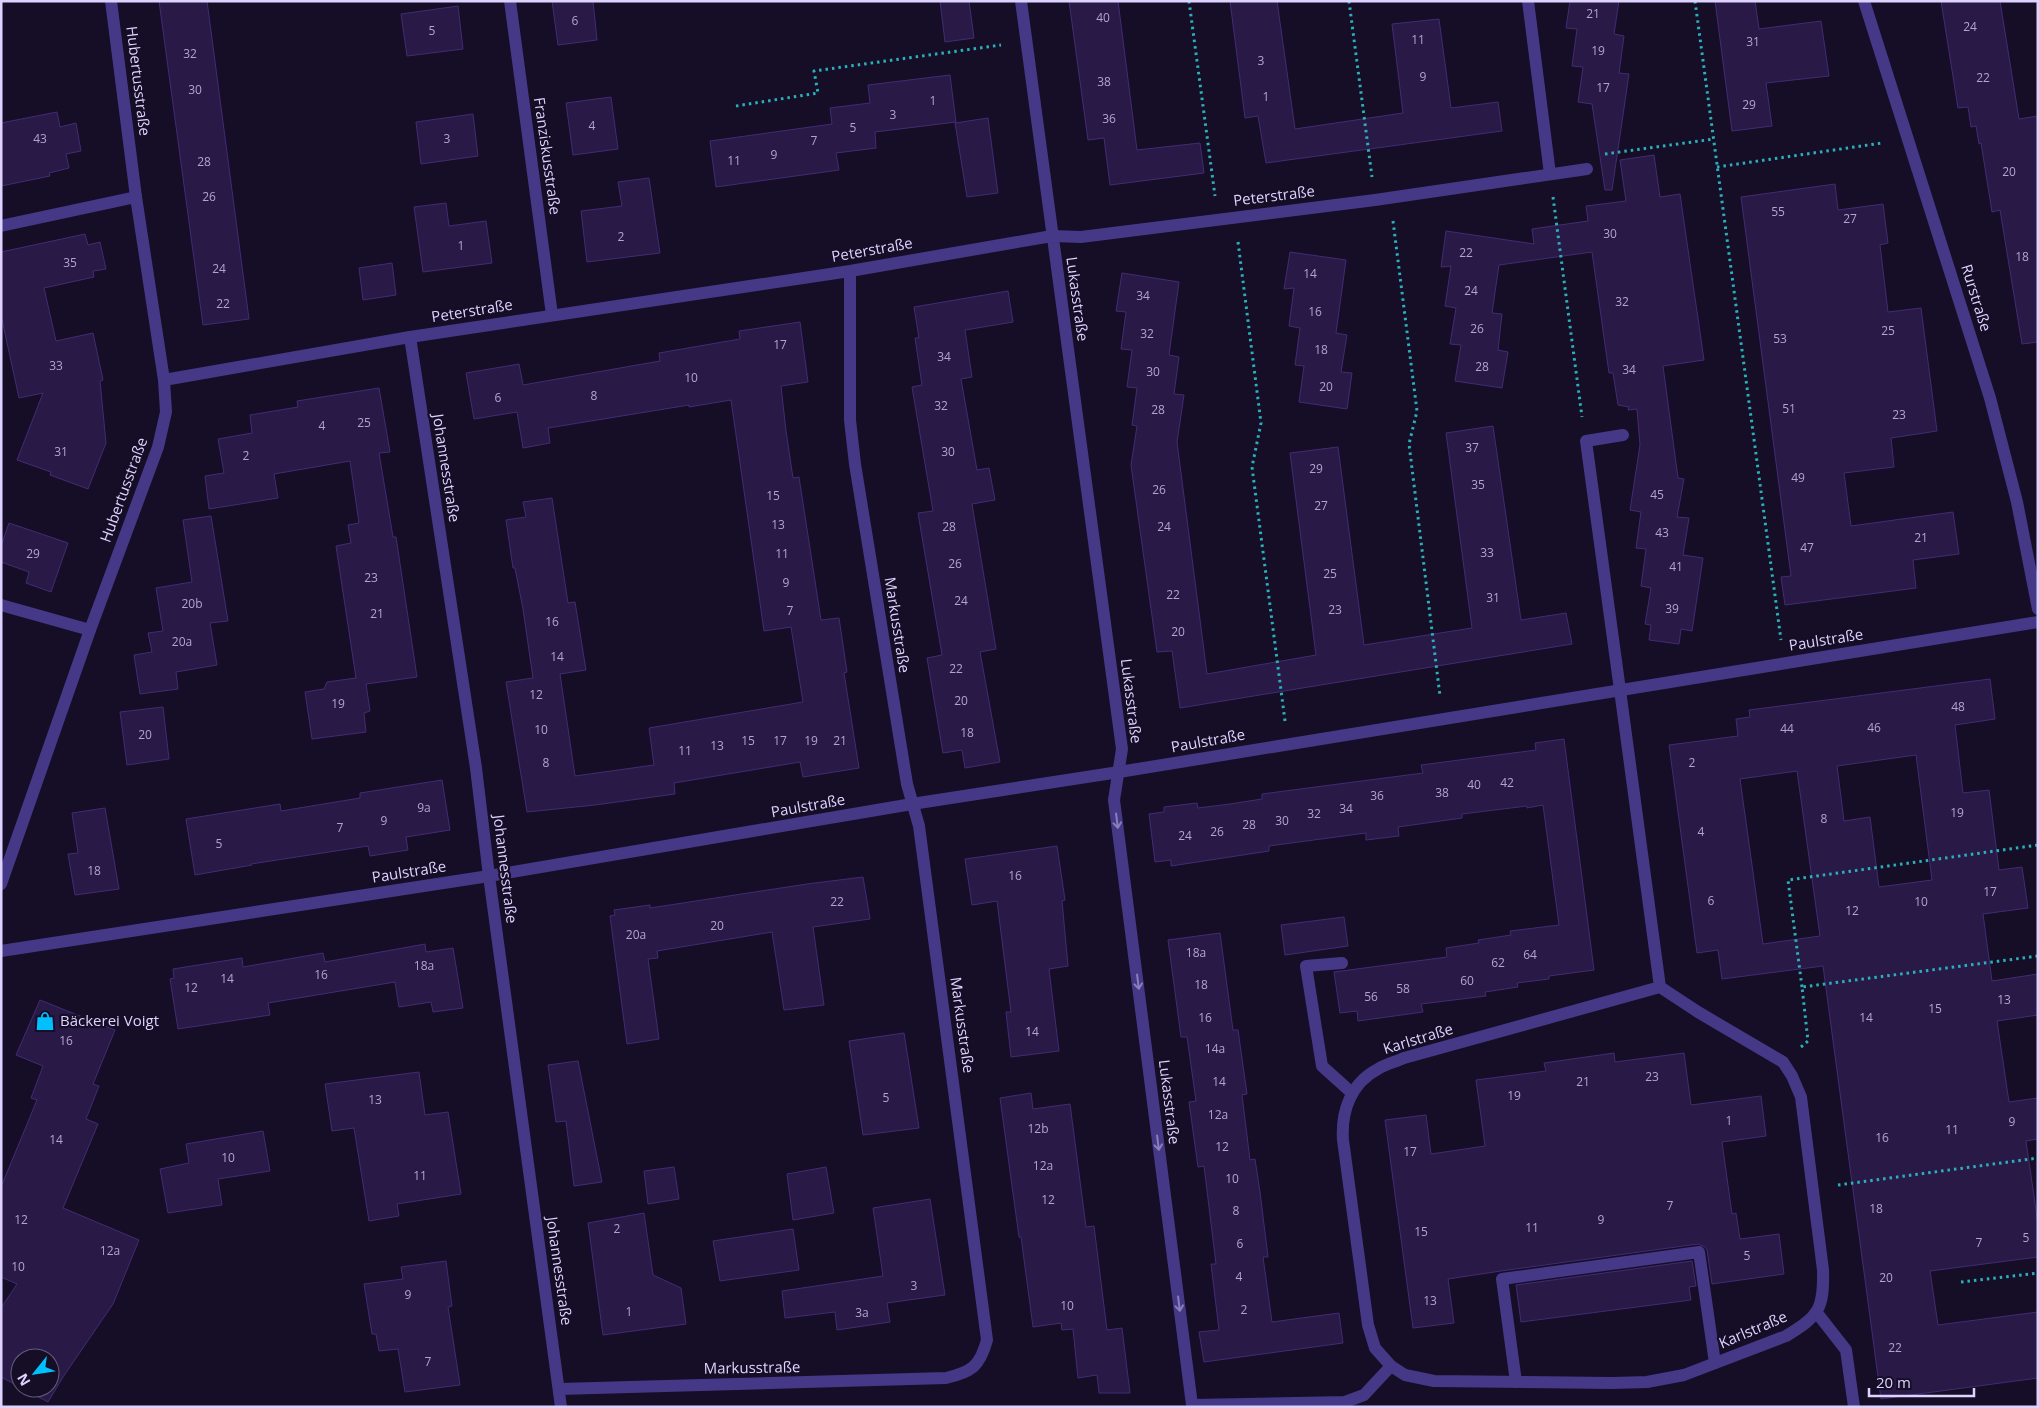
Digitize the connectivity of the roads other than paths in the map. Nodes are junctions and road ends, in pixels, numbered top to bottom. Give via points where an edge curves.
1 (111, 1) edge
2 (510, 1) edge
3 (1021, 1) edge
4 (1528, 1) edge
5 (1864, 1) edge
6 (1587, 169) road end
7 (1550, 174) junction
8 (136, 197) junction
9 (1, 226) edge
10 (1052, 236) junction
11 (850, 271) junction
12 (552, 315) junction
13 (410, 337) junction
14 (164, 380) junction
15 (1623, 435) dead end
16 (2033, 558) edge
17 (1, 605) edge
18 (2038, 609) edge
19 (2038, 622) edge
20 (90, 630) junction
21 (1620, 690) junction
22 (1119, 772) junction
23 (912, 804) junction
24 (489, 876) junction
25 (1, 884) edge
26 (1, 951) edge
27 (1342, 962) dead end
28 (1660, 987) junction
29 (1352, 1093) junction
30 (1817, 1313) junction
31 (1715, 1363) junction
32 (1391, 1366) junction
33 (1516, 1382) junction
34 (558, 1389) junction
35 (561, 1407) edge
36 (1854, 1407) edge

1 - 8 street, Hubertusstraße
2 - 12 street, Franziskusstraße
3 - 10 street, Lukasstraße
4 - 7 street
5 - 16 street, Rurstraße via 1990,398
6 - 7 street, Peterstraße
7 - 10 street, Peterstraße via 1375,200 1081,236
8 - 9 street
8 - 14 street, Hubertusstraße
10 - 11 street, Peterstraße
10 - 22 street, Lukasstraße via 1122,749
11 - 12 street, Peterstraße
11 - 23 street, Markusstraße via 850,420 855,464
12 - 13 street, Peterstraße
13 - 14 street, Peterstraße
13 - 24 street, Johannesstraße via 476,768
14 - 20 street, Hubertusstraße via 166,412 158,448
15 - 21 street via 1586,441
16 - 18 street, Rurstraße
17 - 20 street
19 - 21 street, Paulstraße
20 - 25 street, Hubertusstraße
21 - 22 street, Paulstraße
21 - 28 street
22 - 23 street, Paulstraße
22 -> 32 street, Lukasstraße via 1114,800 1192,1405 1345,1402 1364,1396
23 - 24 street, Paulstraße
23 - 34 street, Markusstraße via 919,826 987,1340 976,1366 964,1374 928,1380
24 - 26 street, Paulstraße
24 - 34 street, Johannesstraße
27 - 29 street via 1306,966 1322,1066
28 - 29 street, Karlstraße via 1404,1058 1377,1069
28 - 30 street via 1783,1062 1792,1076 1801,1097 1823,1270 1824,1295
29 - 32 street, Karlstraße via 1345,1109 1343,1133 1368,1325 1376,1348
30 - 31 street, Karlstraße via 1786,1336
30 - 36 street via 1846,1350
31 - 33 street, Karlstraße via 1684,1375 1647,1382
31 - 33 street via 1699,1252 1502,1279
32 - 33 street, Karlstraße via 1405,1375 1434,1381
34 - 35 street, Johannesstraße

